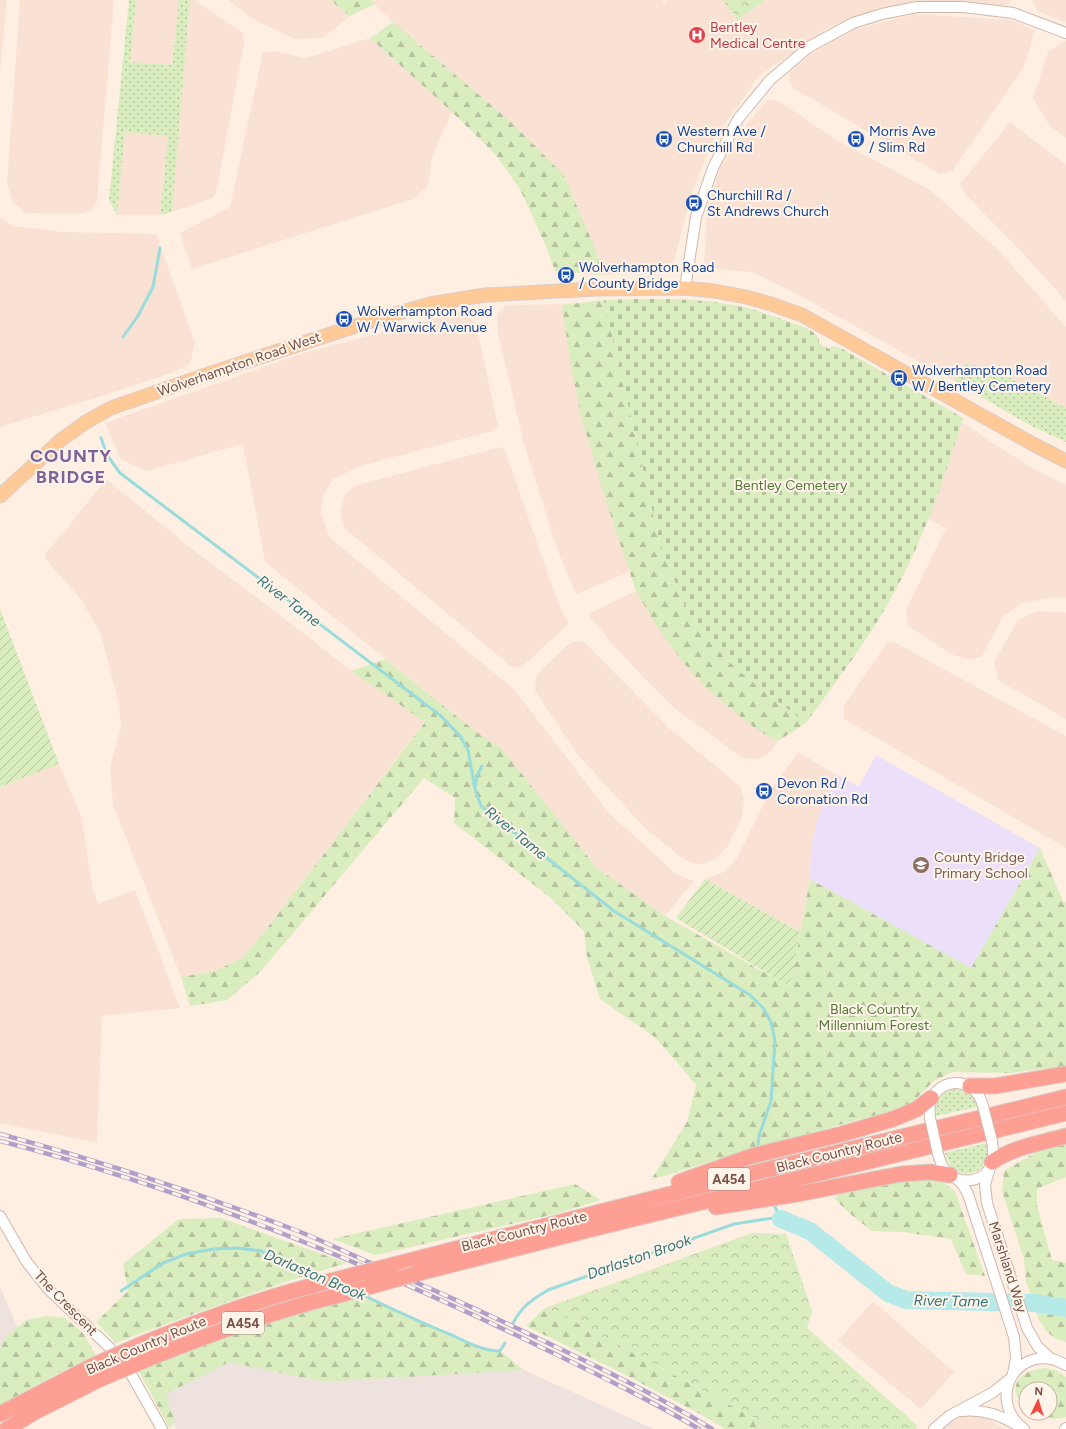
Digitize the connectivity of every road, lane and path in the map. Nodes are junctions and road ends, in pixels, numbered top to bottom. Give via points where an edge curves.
1 (1066, 32) edge
2 (685, 288) junction
3 (1066, 461) edge
4 (0, 496) edge
5 (1066, 1074) edge
6 (970, 1086) junction
7 (1066, 1097) edge
8 (931, 1098) junction
9 (1066, 1113) edge
10 (1066, 1136) edge
11 (991, 1165) junction
12 (954, 1177) junction
13 (590, 1214) junction
14 (0, 1216) edge
15 (634, 1218) junction
16 (1066, 1358) edge
17 (1053, 1359) junction
18 (1066, 1365) edge
19 (97, 1372) junction
20 (1011, 1377) junction
21 (959, 1411) junction
22 (0, 1414) edge
23 (7, 1429) edge
24 (162, 1429) edge
25 (934, 1429) edge
26 (1023, 1429) edge

1 - 2 street via 1013,13 963,7 917,7 853,23 809,47 770,80 738,119 712,168 696,217
2 - 3 main road, Wolverhampton Road West via 746,297 802,315
2 - 4 main road, Wolverhampton Road West via 545,290 485,294 430,304 374,320 111,408 61,440
5 - 6 highway via 995,1086
6 - 8 street via 957,1083 945,1086
6 - 11 street, bridge via 979,1093 983,1106 992,1141
7 - 13 highway, Black Country Route / A454
8 - 12 street, bridge via 930,1118 938,1154 942,1166
8 - 13 highway via 917,1109 894,1119 752,1156
9 - 15 highway, Black Country Route / A454
10 - 11 highway via 1006,1153
11 - 12 street via 980,1177 973,1180
11 - 17 street, Marshland Way via 985,1185 987,1203 1028,1328 1034,1341
12 - 15 highway via 930,1172 901,1174 742,1204
12 - 20 street, Marshland Way via 968,1194 1009,1318 1016,1348
13 - 19 highway, Black Country Route / A454, bridge via 282,1293 142,1344
14 - 24 street, The Crescent via 26,1262 48,1289 110,1347 131,1374
15 - 19 highway, Black Country Route / A454, bridge via 297,1305 209,1334 150,1358
16 - 17 street
17 - 18 street
17 - 20 street via 1028,1362
19 - 22 highway, Black Country Route / A454
19 - 23 highway, Black Country Route / A454
20 - 21 street via 992,1393
20 - 26 street, Marshland Way via 1006,1401 1012,1417
21 - 25 street
21 - 26 street via 973,1410 994,1414

